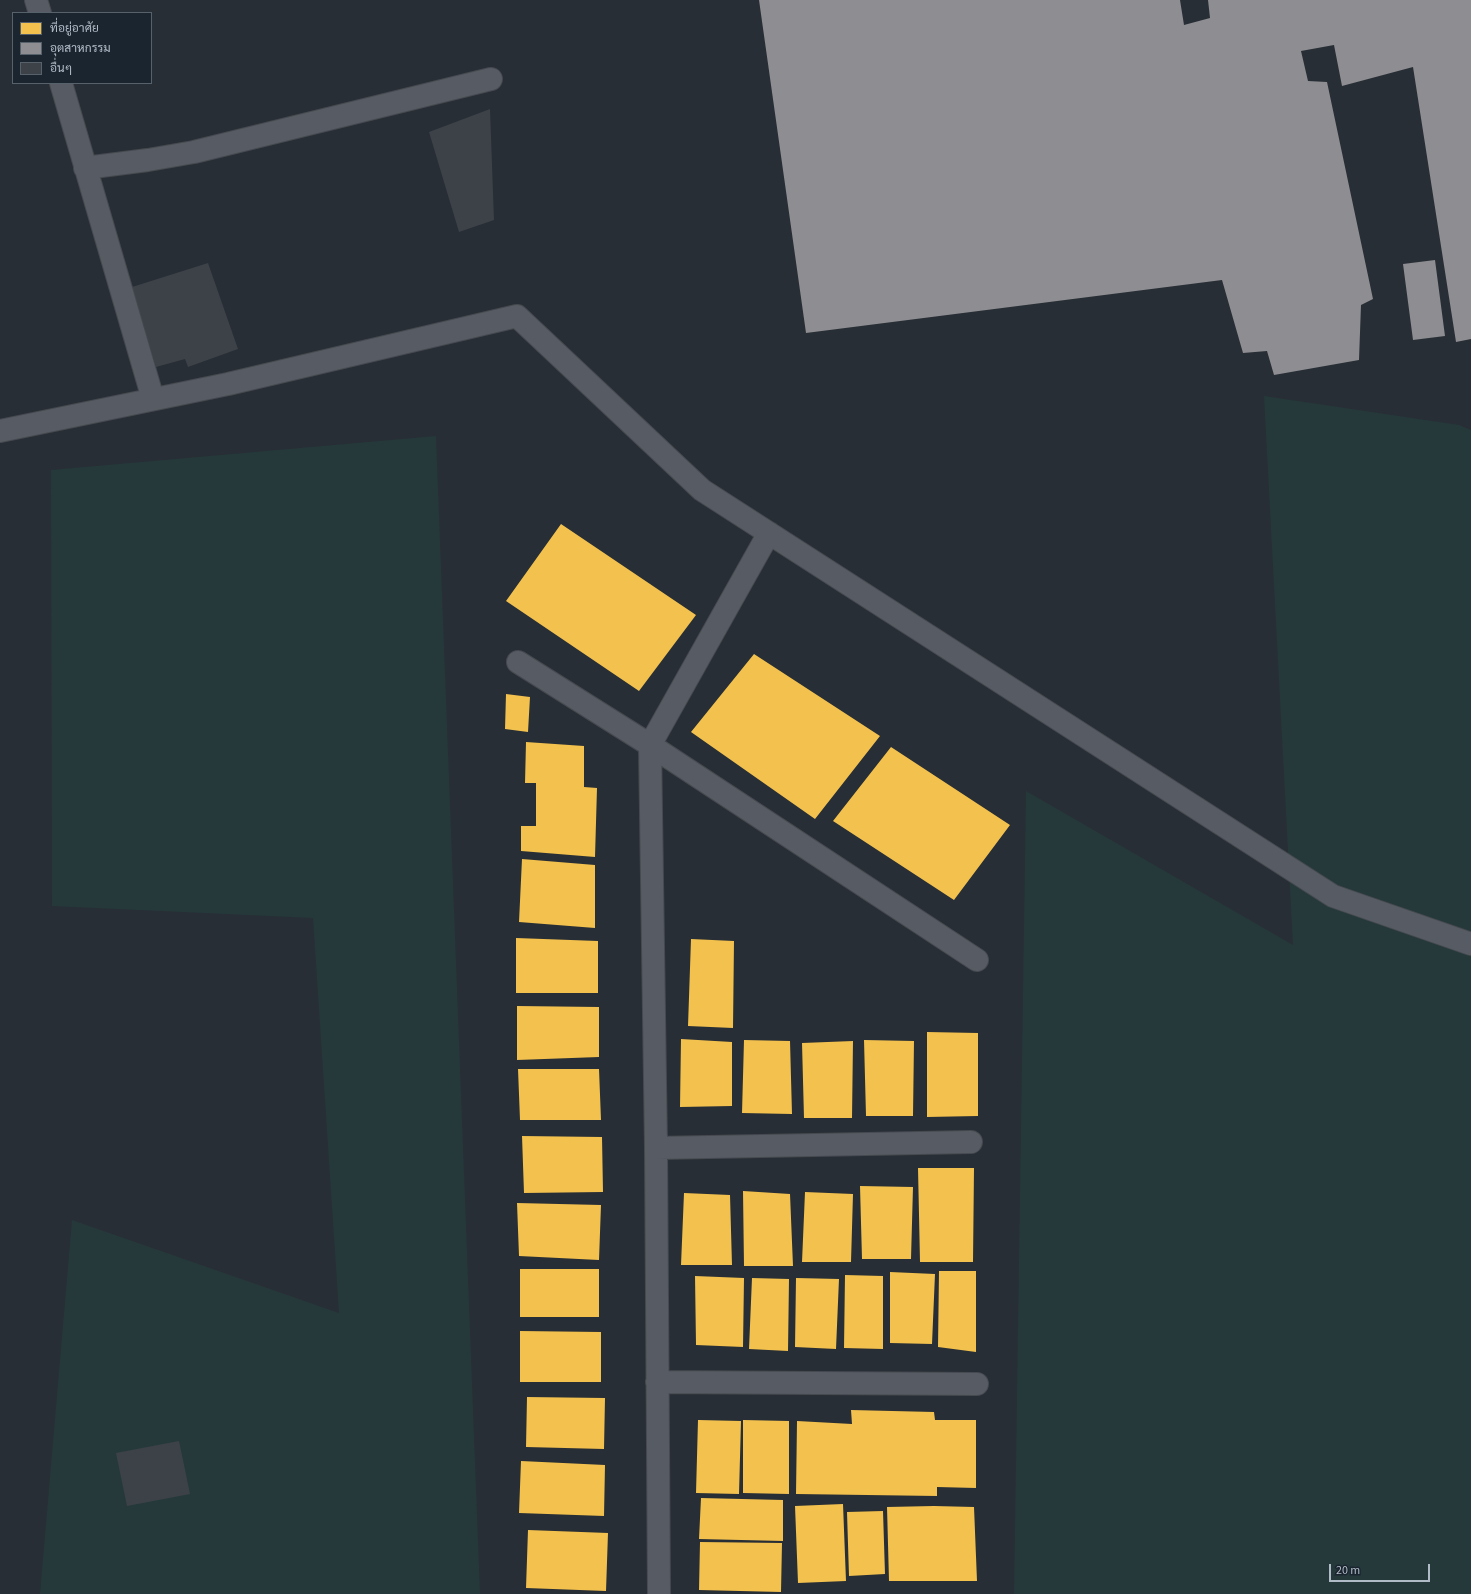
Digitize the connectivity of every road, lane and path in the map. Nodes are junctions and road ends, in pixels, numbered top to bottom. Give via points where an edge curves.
1 (36, 0) edge
2 (40, 12) edge
3 (491, 79) dead end
4 (60, 84) edge
5 (85, 168) junction
6 (153, 399) junction
7 (0, 431) edge
8 (769, 533) junction
9 (518, 662) dead end
10 (650, 745) junction
11 (1471, 944) edge
12 (977, 960) dead end
13 (972, 1142) dead end
14 (656, 1148) junction
15 (657, 1382) junction
16 (977, 1384) dead end
17 (659, 1594) edge

1 - 2 street
3 - 5 street via 194,152
4 - 5 street
5 - 6 street
6 - 7 street
6 - 8 street via 517,316 702,490
8 - 10 street
8 - 11 street via 1333,896
9 - 10 street
10 - 12 street
10 - 14 street
13 - 14 street
14 - 15 street
15 - 16 street
15 - 17 street

